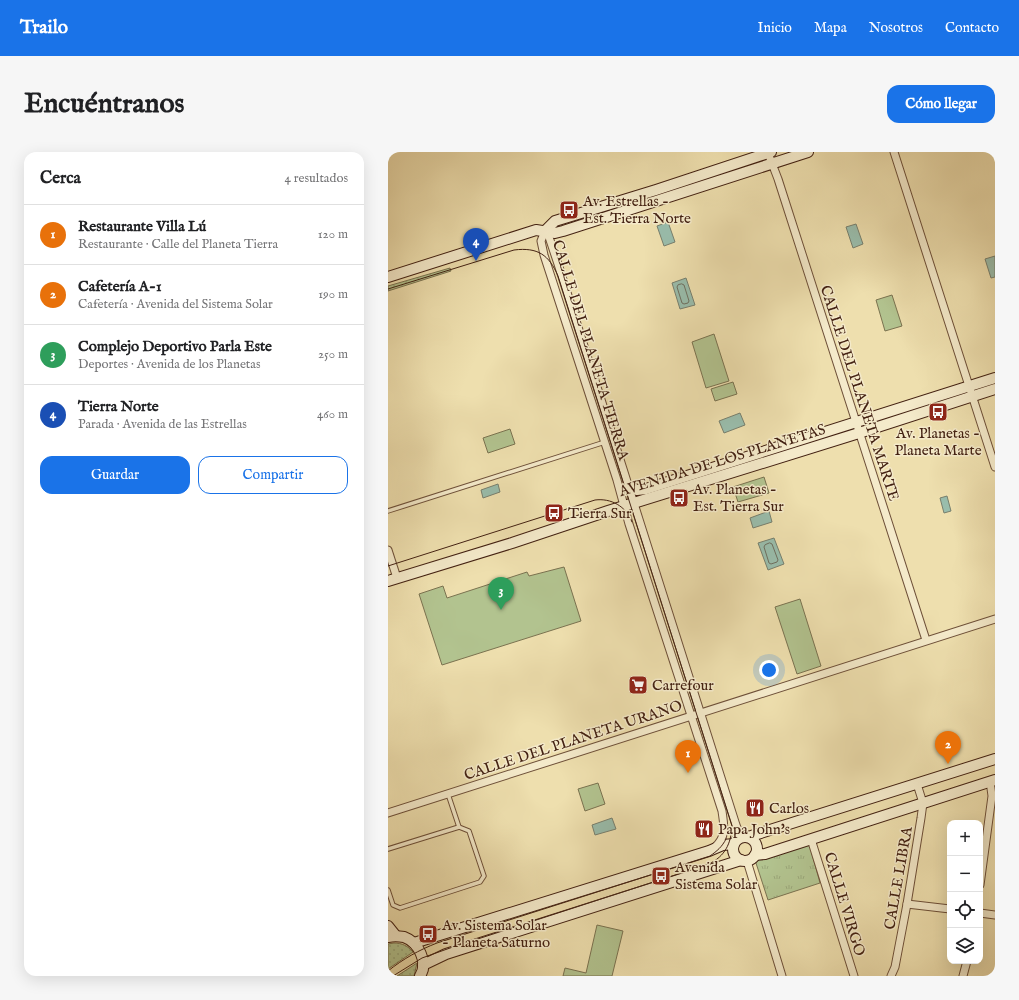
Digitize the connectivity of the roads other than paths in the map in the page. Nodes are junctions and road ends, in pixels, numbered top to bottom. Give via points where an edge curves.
1 (770, 152) edge
2 (808, 152) edge
3 (894, 152) edge
4 (772, 163) junction
5 (545, 231) junction
6 (388, 278) edge
7 (995, 378) edge
8 (969, 386) junction
9 (995, 389) edge
10 (972, 396) junction
11 (855, 422) junction
12 (859, 433) junction
13 (605, 442) junction
14 (995, 467) edge
15 (628, 487) junction
16 (629, 505) junction
17 (388, 511) edge
18 (388, 550) edge
19 (393, 580) edge
20 (995, 619) edge
21 (926, 640) junction
22 (701, 714) junction
23 (691, 717) junction
24 (995, 759) edge
25 (992, 781) edge
26 (917, 784) junction
27 (448, 794) junction
28 (923, 803) junction
29 (388, 813) edge
30 (459, 827) junction
31 (811, 839) junction
32 (741, 840) junction
33 (388, 849) edge
34 (708, 851) junction
35 (747, 858) junction
36 (983, 863) edge
37 (388, 890) edge
38 (908, 904) junction
39 (947, 909) edge
40 (983, 913) edge
41 (995, 915) edge
42 (388, 926) edge
43 (392, 936) edge
44 (414, 943) junction
45 (966, 964) edge
46 (421, 973) edge
47 (782, 976) edge
48 (854, 976) edge
49 (891, 976) edge
50 (963, 976) edge

1 - 4 street, CALLE DEL PLANETA MARTE
1 - 5 street via 555,221
2 - 4 street
3 - 8 street
4 - 5 street via 563,231
4 - 11 street, CALLE DEL PLANETA MARTE
5 - 6 street via 536,230
5 - 13 street, CALLE DEL PLANETA TIERRA via 541,241 544,255
5 - 15 street, CALLE DEL PLANETA TIERRA
7 - 8 street, AVENIDA DE LOS PLANETAS
8 - 10 street
8 - 11 street, AVENIDA DE LOS PLANETAS
9 - 10 street, AVENIDA DE LOS PLANETAS
10 - 12 street, AVENIDA DE LOS PLANETAS
10 - 14 street
11 - 12 street, CALLE DEL PLANETA MARTE
11 - 15 street, AVENIDA DE LOS PLANETAS via 646,489
12 - 16 street, AVENIDA DE LOS PLANETAS
12 - 21 street, CALLE DEL PLANETA MARTE
13 - 16 street, CALLE DEL PLANETA TIERRA
13 - 17 lane
15 - 16 street, CALLE DEL PLANETA TIERRA
16 - 19 street, AVENIDA DE LOS PLANETAS
16 - 22 street, CALLE DEL PLANETA TIERRA
16 - 23 street, CALLE DEL PLANETA TIERRA
18 - 19 street
20 - 21 street, CALLE DEL PLANETA URANO
21 - 22 street, CALLE DEL PLANETA URANO
22 - 23 street, CALLE DEL PLANETA URANO
22 - 32 street, CALLE DEL PLANETA TIERRA
23 - 27 street, CALLE DEL PLANETA URANO
23 - 34 street, CALLE DEL PLANETA TIERRA via 722,811 722,839
24 - 26 street
25 - 28 street
25 - 36 street
26 - 28 street, CALLE LIBRA
26 - 32 street
27 - 29 street, CALLE DEL PLANETA URANO
27 - 30 lane
28 - 31 street
28 - 38 street, CALLE LIBRA
30 - 33 lane
30 - 37 lane via 469,831 484,876 480,882 400,908 393,905
31 - 35 street
31 - 48 street, CALLE VIRGO
32 - 34 street
32 - 35 street via 733,848 735,855
32 - 35 street via 754,841 756,844 757,848
34 - 44 street
35 - 46 street via 446,954
35 - 47 street
38 - 39 street
38 - 49 street, CALLE LIBRA
40 - 41 street
42 - 43 street
43 - 44 street via 402,937
44 - 46 street via 419,951
45 - 50 street

